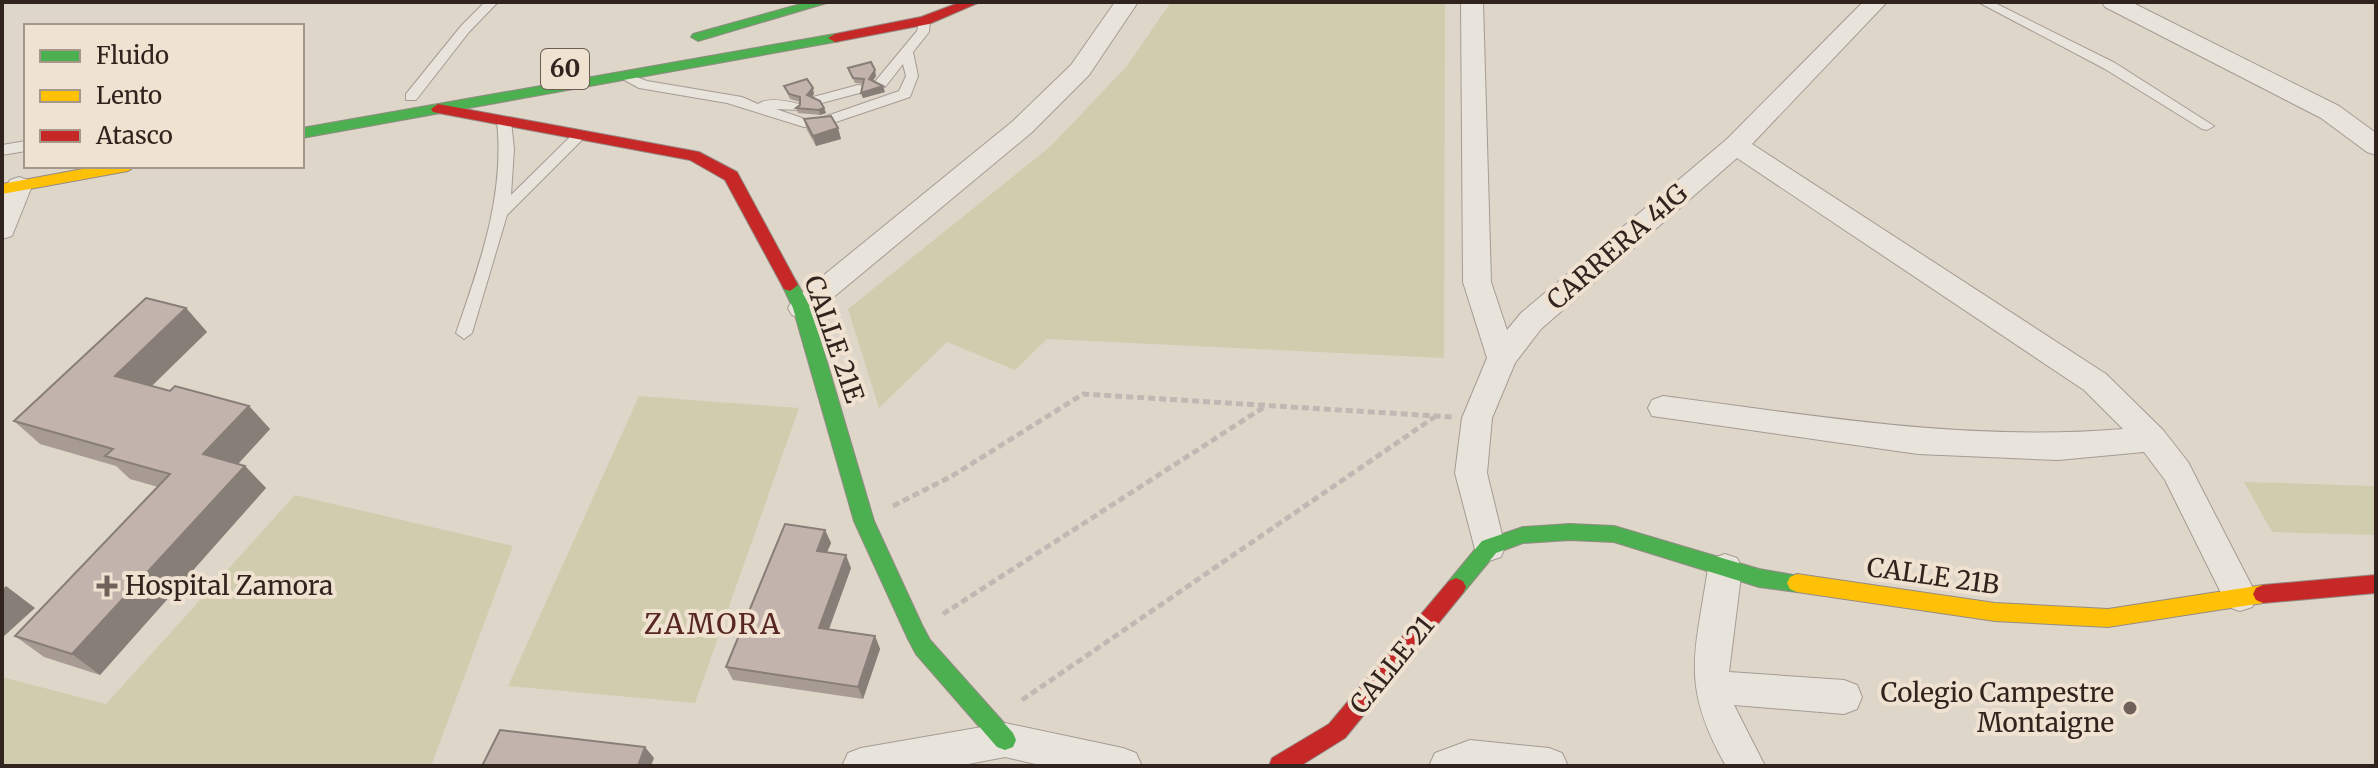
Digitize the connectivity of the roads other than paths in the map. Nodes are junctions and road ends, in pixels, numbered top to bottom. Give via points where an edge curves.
1 (492, 2) edge
2 (823, 2) edge
3 (973, 2) edge
4 (1127, 2) edge
5 (1472, 2) edge
6 (1876, 2) edge
7 (1984, 2) edge
8 (2113, 2) edge
9 (924, 21) junction
10 (678, 43) dead end
11 (648, 52) dead end
12 (907, 52) junction
13 (623, 76) junction
14 (880, 84) edge
15 (858, 89) edge
16 (411, 97) junction
17 (732, 100) junction
18 (818, 100) edge
19 (794, 107) edge
20 (438, 109) junction
21 (304, 116) edge
22 (504, 121) junction
23 (2207, 126) dead end
24 (304, 133) edge
25 (580, 135) junction
26 (1736, 145) junction
27 (24, 146) edge
28 (2376, 146) edge
29 (2, 150) edge
30 (109, 168) edge
31 (13, 178) edge
32 (503, 211) junction
33 (2, 229) edge
34 (802, 308) junction
35 (464, 333) dead end
36 (1502, 358) junction
37 (1663, 408) dead end
38 (2152, 439) junction
39 (1489, 547) junction
40 (1725, 568) junction
41 (2376, 584) edge
42 (2240, 596) junction
43 (1712, 687) junction
44 (1844, 697) dead end
45 (997, 731) junction
46 (861, 766) edge
47 (1123, 766) edge
48 (1280, 766) edge
49 (1448, 766) edge
50 (1549, 766) edge
51 (1746, 766) edge

1 - 16 lane
2 - 10 main road
3 - 9 main road, 60
4 - 34 street via 1080,70 1022,127
5 - 36 street via 1477,282
6 - 26 street, CARRERA 41G
7 - 23 lane via 2110,66
8 - 28 street via 2330,112
9 - 12 lane via 923,32
9 - 13 main road, 60
11 - 16 main road, 60
12 - 14 lane
12 - 17 lane via 912,76 905,94 822,122 804,123
13 - 17 lane via 644,85
13 - 20 main road, 60
15 - 18 lane
16 - 21 main road, 60
17 - 19 lane
20 - 22 main road, CALLE 21E
20 - 24 main road, 60
22 - 25 main road, CALLE 21E
22 - 32 lane
25 - 32 lane
25 - 34 main road, CALLE 21E via 694,156 731,176
26 - 36 street, CARRERA 41G via 1531,321
26 - 38 street via 2095,382
27 - 29 lane
30 - 31 main road
31 - 33 street
32 - 35 lane
34 - 45 main road, CALLE 21E via 864,521 915,632
36 - 39 street, CARRERA 41G via 1477,418 1471,473
37 - 38 street via 1918,442 2058,447
38 - 42 street via 2177,471
39 - 40 main road, CALLE 21B via 1523,535 1614,534
39 - 48 main road, CALLE 21 via 1337,731
40 - 42 main road, CALLE 21B via 1759,578 1995,612 2080,617 2108,618
40 - 43 street
41 - 42 main road, CALLE 21B
43 - 44 street
43 - 51 street via 1721,720
45 - 46 street
45 - 47 street
49 - 50 street via 1470,758

